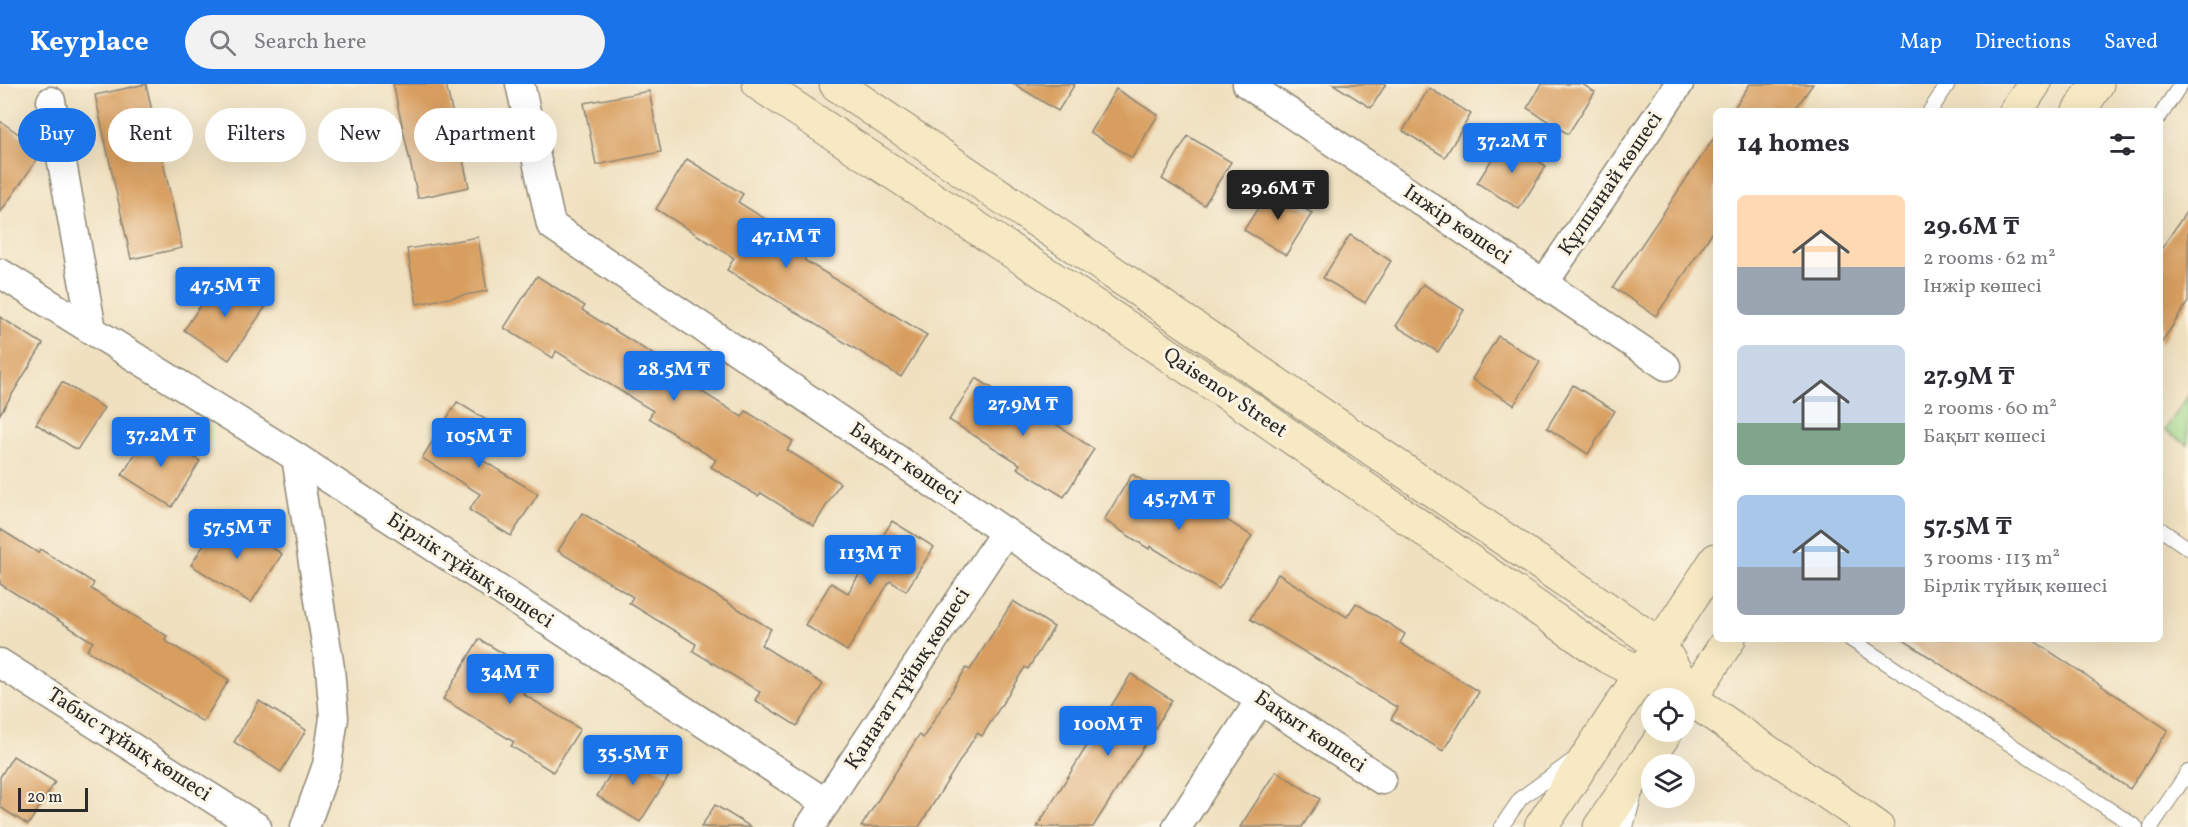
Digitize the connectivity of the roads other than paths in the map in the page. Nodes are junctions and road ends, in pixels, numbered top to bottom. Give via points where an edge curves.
1 (520, 84) edge
2 (759, 84) edge
3 (836, 84) edge
4 (1247, 84) edge
5 (1679, 84) edge
6 (1948, 84) edge
7 (2034, 84) edge
8 (2097, 84) edge
9 (2181, 84) edge
10 (51, 101) dead end
11 (1932, 108) edge
12 (2018, 108) edge
13 (2081, 108) edge
14 (2163, 111) edge
15 (0, 273) edge
16 (1544, 284) junction
17 (92, 330) junction
18 (1666, 366) dead end
19 (296, 457) junction
20 (2163, 531) edge
21 (1005, 532) junction
22 (2188, 548) edge
23 (1713, 565) edge
24 (1727, 642) edge
25 (1855, 642) edge
26 (1660, 645) junction
27 (0, 663) edge
28 (1642, 674) junction
29 (1664, 688) edge
30 (1681, 688) edge
31 (1695, 692) edge
32 (1261, 699) junction
33 (1695, 708) edge
34 (1597, 742) junction
35 (1641, 767) edge
36 (1641, 771) edge
37 (2188, 772) edge
38 (1382, 780) dead end
39 (826, 803) junction
40 (257, 827) edge
41 (305, 827) edge
42 (810, 827) edge
43 (1177, 827) edge
44 (1501, 827) edge
45 (1541, 827) edge
46 (1600, 827) edge
47 (1626, 827) edge
48 (1877, 827) edge
49 (2136, 827) edge
50 (2151, 827) edge

1 - 21 street, Бақыт көшесі via 550,225
2 - 28 street, Qaisenov Street via 1250,408 1605,655
3 - 26 street, Qaisenov Street
4 - 16 street, Інжір көшесі
5 - 16 street, Құлпынай көшесі
6 - 11 lane
7 - 12 street
8 - 13 street
9 - 14 lane
10 - 17 street
15 - 17 street, Бірлік тұйық көшесі
16 - 18 street, Інжір көшесі
17 - 19 street, Бірлік тұйық көшесі
19 - 39 street, Бірлік тұйық көшесі
19 - 41 street via 330,668 334,718 327,765
20 - 22 lane
21 - 32 street, Бақыт көшесі
21 - 39 street, Қанағат тұйық көшесі
23 - 26 street
24 - 31 street
25 - 49 lane
26 - 28 street
26 - 30 street, Qaisenov Street
27 - 40 street, Табыс тұйық көшесі
28 - 29 street, Qaisenov Street
28 - 34 street
32 - 38 street, Бақыт көшесі
32 - 43 street
33 - 48 street, Qaisenov Street
34 - 44 lane via 1521,798
34 - 45 street
35 - 46 street
36 - 47 lane
37 - 50 lane
39 - 42 street, Қанағат тұйық көшесі

